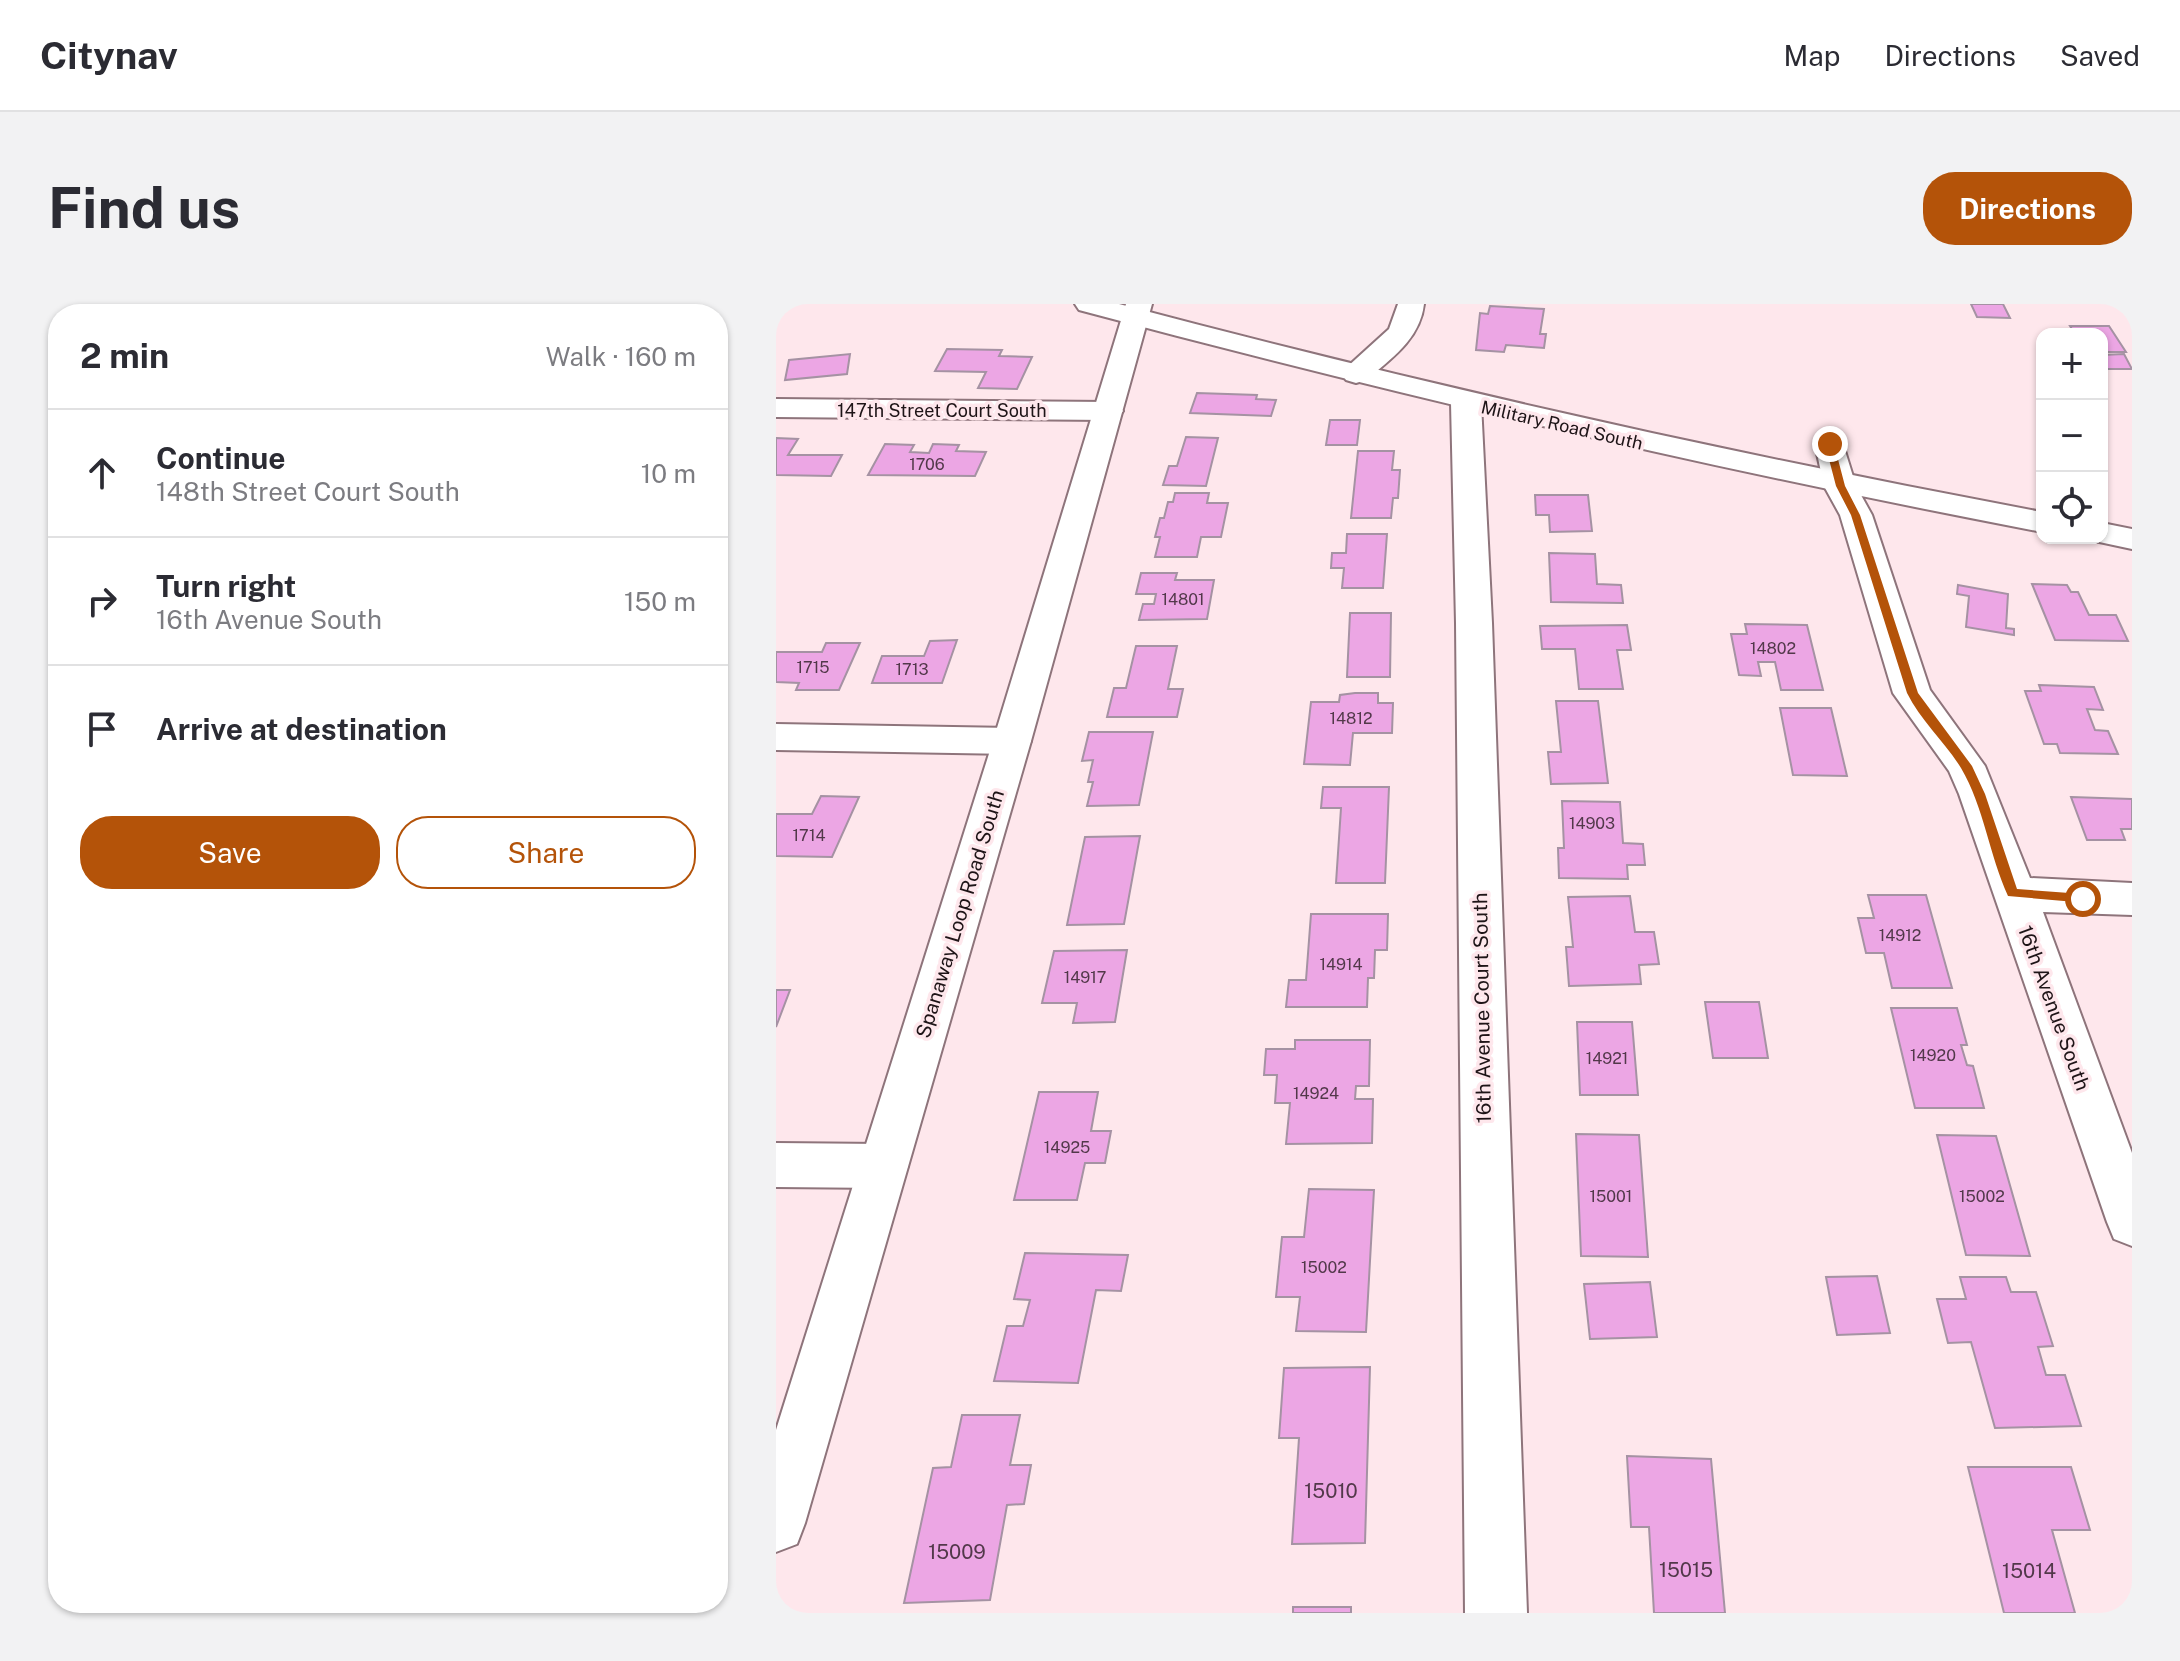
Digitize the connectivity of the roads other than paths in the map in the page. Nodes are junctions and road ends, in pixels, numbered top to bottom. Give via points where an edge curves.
1 (1088, 304) edge
2 (1411, 304) edge
3 (1137, 310) edge
4 (1356, 374) junction
5 (1466, 403) junction
6 (776, 408) edge
7 (1108, 411) junction
8 (1830, 444) dead end
9 (1840, 486) junction
10 (2036, 521) edge
11 (2108, 534) edge
12 (2132, 539) edge
13 (776, 737) edge
14 (1012, 741) junction
15 (2012, 893) junction
16 (2132, 899) edge
17 (776, 1165) edge
18 (883, 1166) junction
19 (2132, 1222) edge
20 (776, 1523) edge
21 (1496, 1613) edge

1 - 3 street, Military Road South
2 - 4 street via 1404,329
3 - 4 street, Military Road South
3 - 7 street, Spanaway Loop Road South
4 - 5 street, Military Road South
5 - 9 street, Military Road South
5 - 21 street, 16th Avenue Court South
6 - 7 street, 147th Street Court South
7 - 14 street, Spanaway Loop Road South
8 - 9 street, 16th Avenue South
9 - 10 street, Military Road South
9 - 15 street, 16th Avenue South via 1856,515 1912,693 1966,766
11 - 12 street
13 - 14 street
14 - 18 street, Spanaway Loop Road South
15 - 16 street
15 - 19 street, 16th Avenue South
17 - 18 street
18 - 20 street, Spanaway Loop Road South

